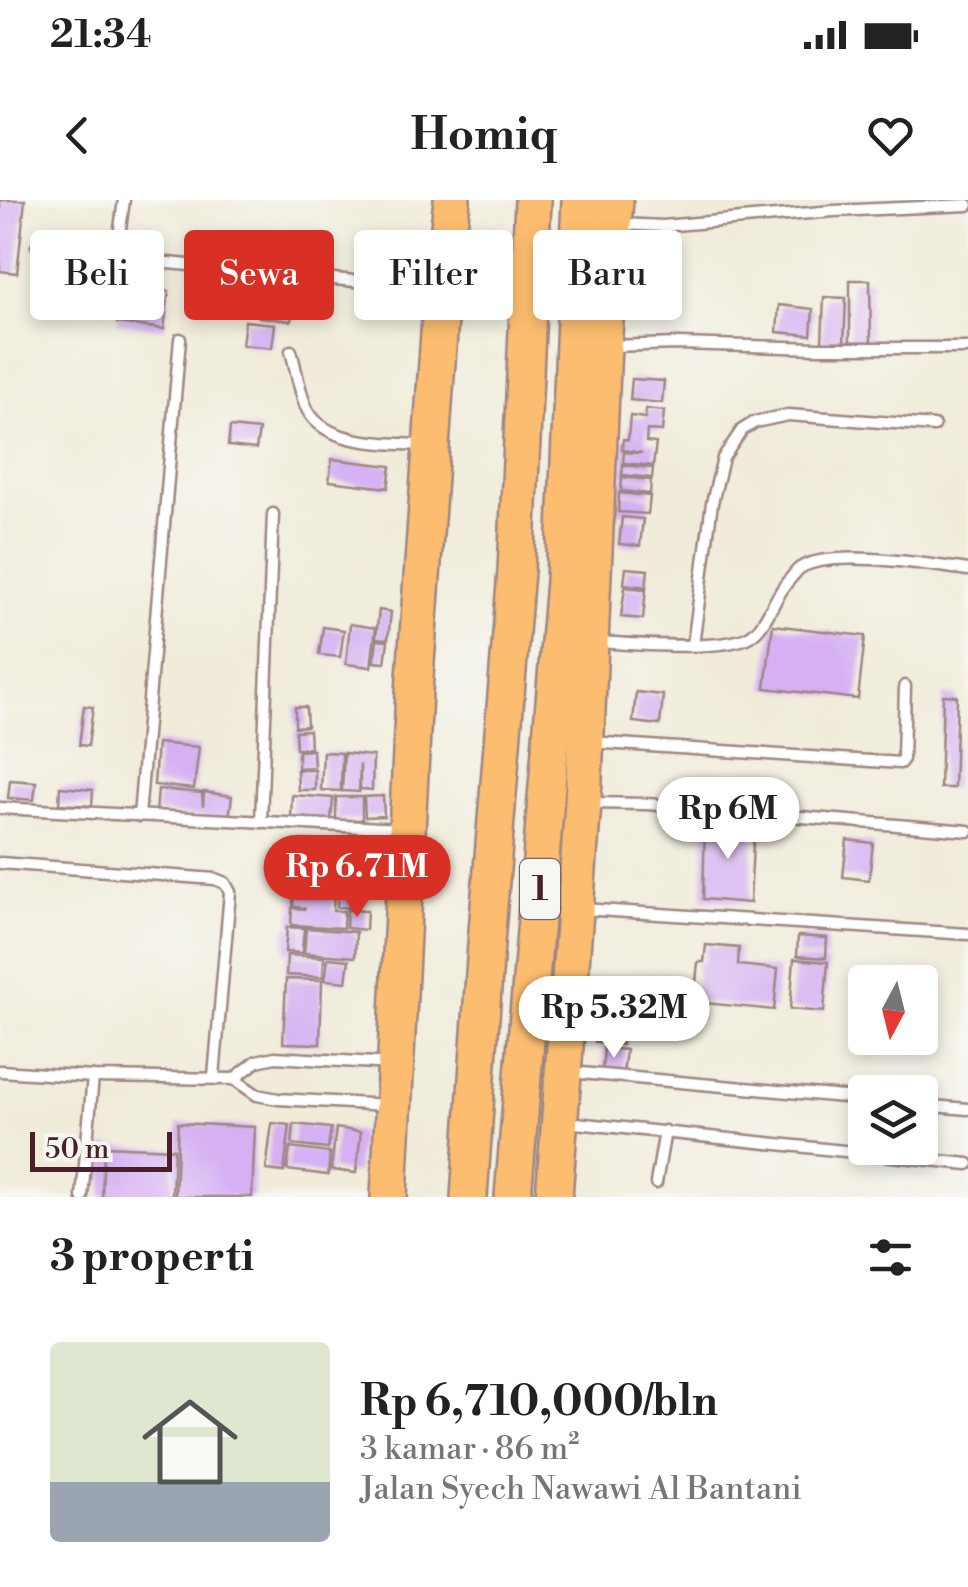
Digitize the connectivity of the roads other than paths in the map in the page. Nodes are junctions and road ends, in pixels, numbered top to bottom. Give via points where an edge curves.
1 (124, 200) edge
2 (452, 200) edge
3 (534, 200) edge
4 (580, 200) edge
5 (968, 205) edge
6 (614, 212) edge
7 (120, 230) edge
8 (449, 230) edge
9 (164, 263) edge
10 (354, 281) edge
11 (440, 320) edge
12 (180, 339) dead end
13 (603, 346) junction
14 (968, 348) edge
15 (291, 351) dead end
16 (934, 426) dead end
17 (430, 446) junction
18 (273, 514) dead end
19 (968, 570) edge
20 (591, 642) junction
21 (694, 645) junction
22 (906, 686) dead end
23 (585, 741) junction
24 (583, 802) junction
25 (0, 808) edge
26 (139, 816) junction
27 (261, 822) junction
28 (406, 830) junction
29 (968, 831) edge
30 (0, 863) edge
31 (576, 909) junction
32 (968, 934) edge
33 (396, 1064) junction
34 (0, 1070) edge
35 (564, 1072) junction
36 (93, 1077) junction
37 (214, 1077) junction
38 (234, 1079) junction
39 (848, 1098) edge
40 (392, 1105) junction
41 (938, 1106) edge
42 (968, 1109) edge
43 (560, 1121) junction
44 (665, 1131) junction
45 (968, 1164) edge
46 (656, 1183) dead end
47 (82, 1197) edge
48 (389, 1197) edge
49 (469, 1197) edge
50 (512, 1197) edge
51 (554, 1197) edge

1 - 7 lane
2 - 8 highway
3 - 49 highway, 1 via 516,572
4 - 50 highway, 1 via 564,581
5 - 6 lane via 663,226
6 - 13 highway
9 - 10 lane
11 - 17 highway
12 - 26 lane
13 - 14 lane
13 - 20 highway
15 - 17 lane via 307,410 322,428 342,437
16 - 21 lane via 788,415 742,430 723,458 712,503
17 - 28 highway
18 - 27 lane
19 - 21 lane via 879,558 819,562 783,586 750,637
20 - 21 lane
20 - 23 highway
22 - 23 lane via 900,763
23 - 24 highway
24 - 29 lane
24 - 31 highway
25 - 26 lane
26 - 27 lane
27 - 28 lane
28 - 33 highway
30 - 37 lane via 225,883 230,892
31 - 32 lane
31 - 35 highway
33 - 38 lane via 275,1057
33 - 40 highway
34 - 36 lane
35 - 39 lane
35 - 43 highway
36 - 37 lane
36 - 47 lane
37 - 38 lane
38 - 40 lane via 257,1095 278,1099
40 - 48 highway
41 - 42 lane
43 - 44 lane
43 - 51 highway
44 - 45 lane
44 - 46 lane

